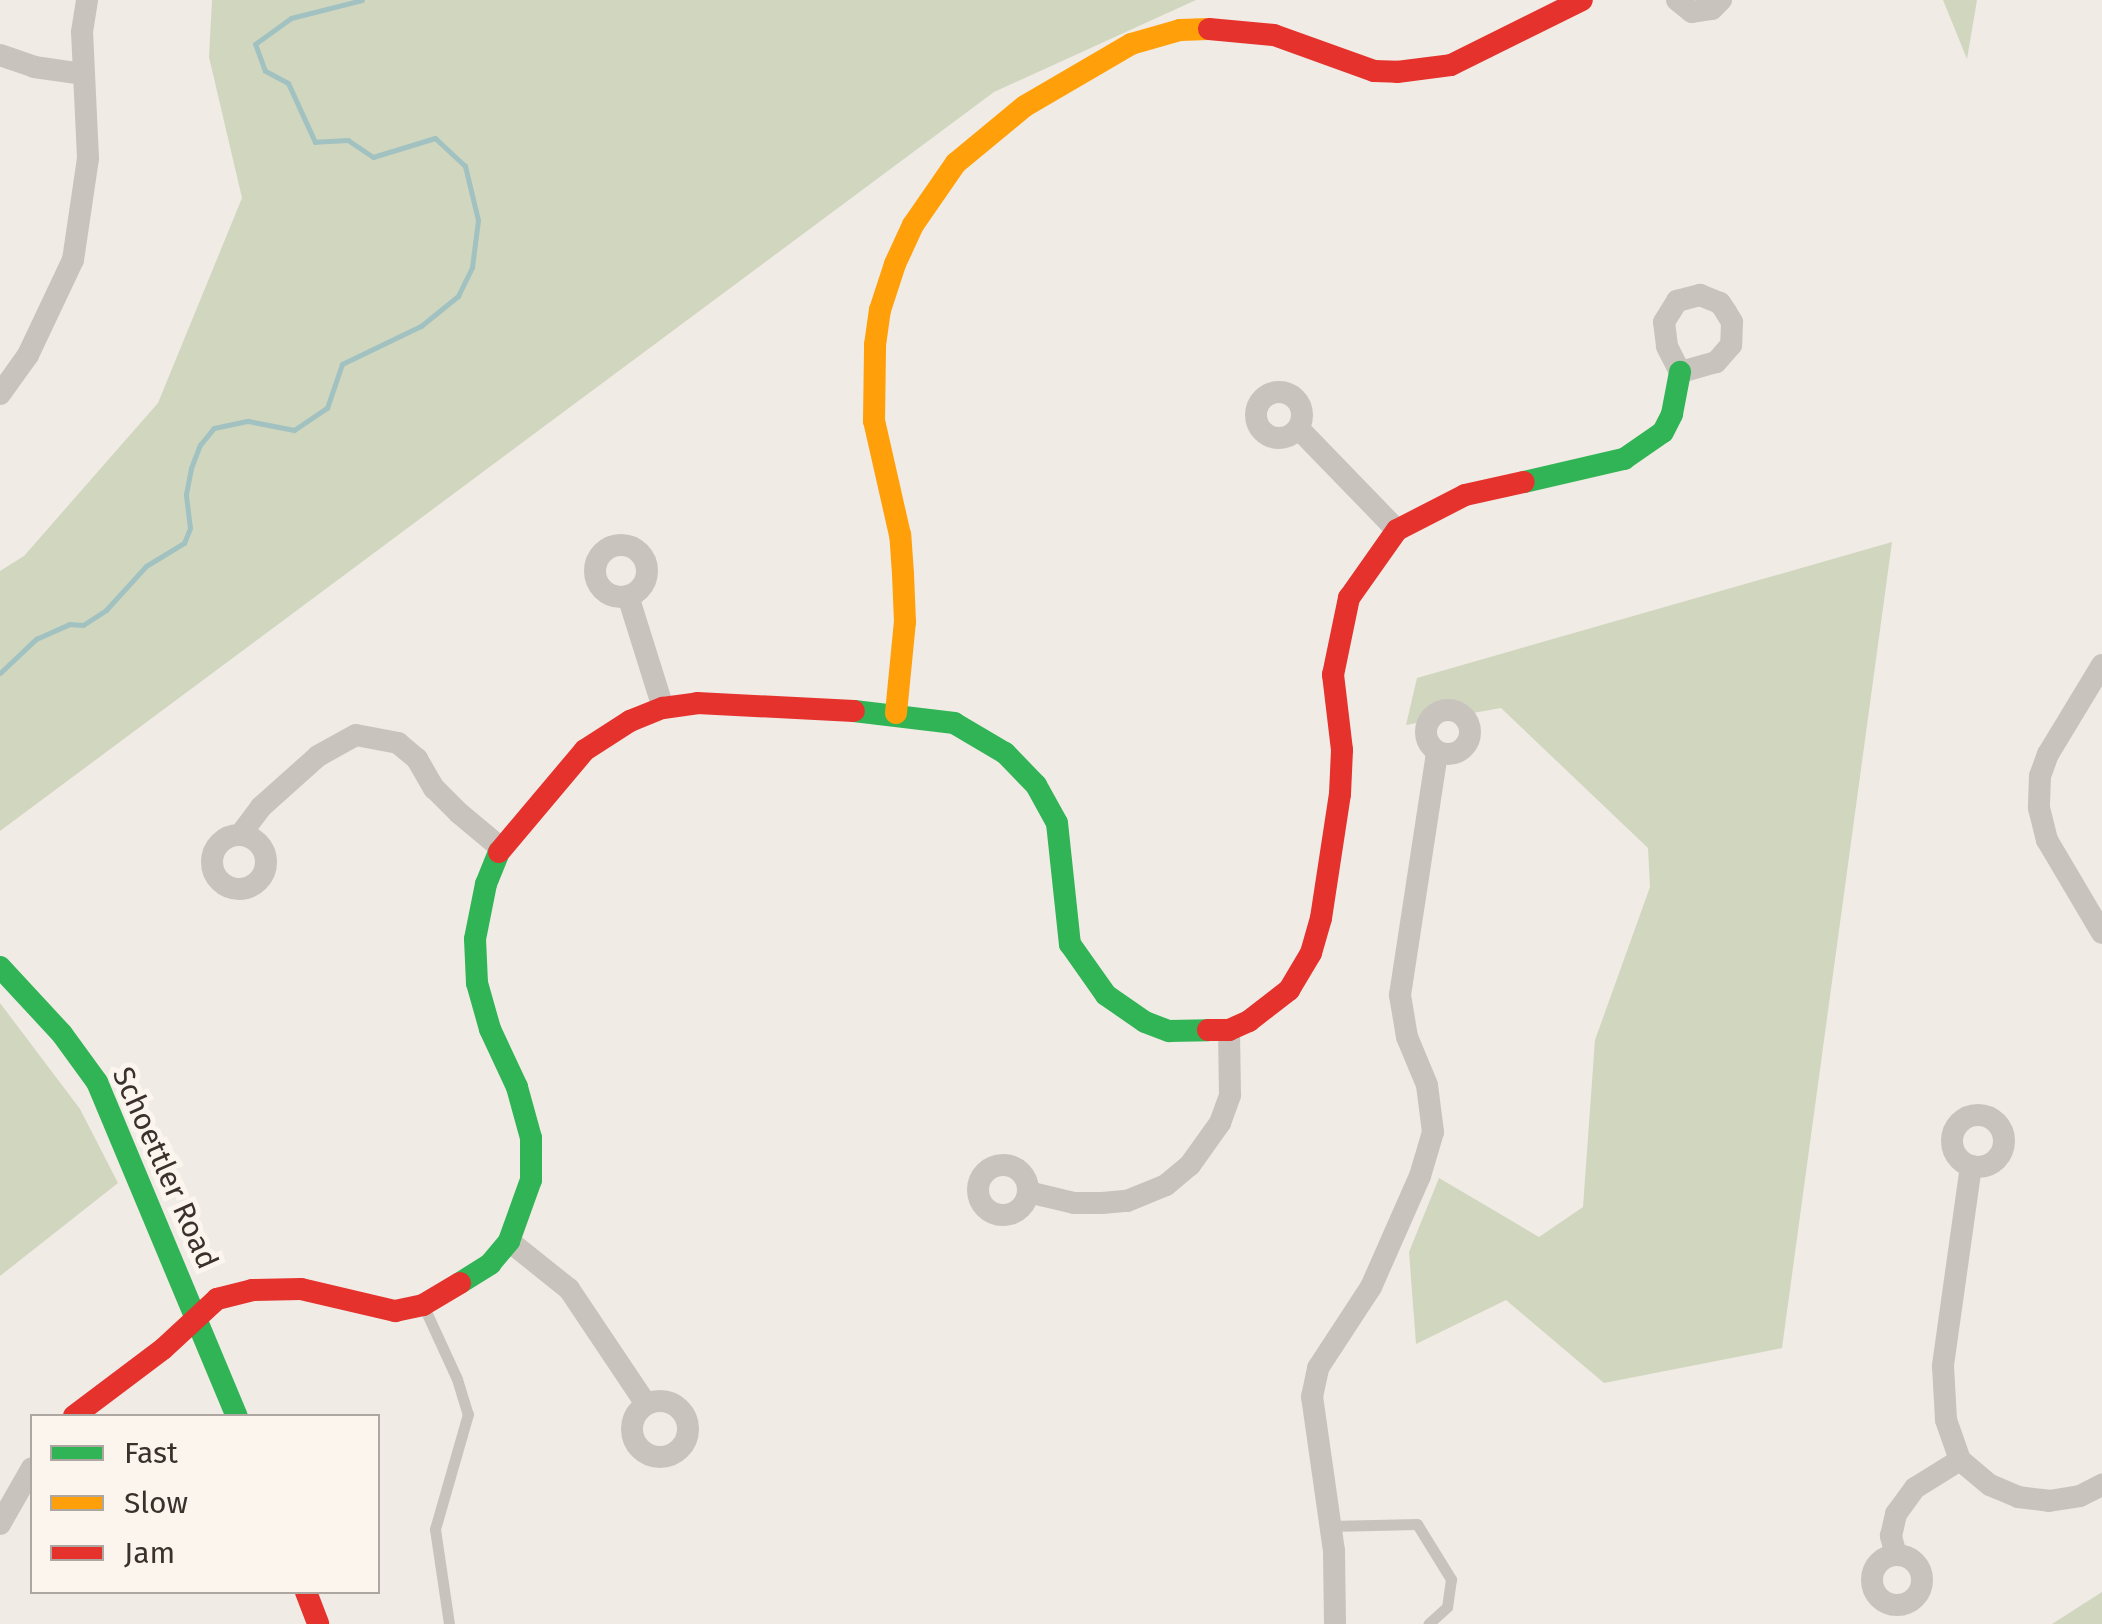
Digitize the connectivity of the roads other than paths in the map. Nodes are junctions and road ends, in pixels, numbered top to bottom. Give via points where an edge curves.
1 (87, 0) edge
2 (1582, 0) edge
3 (1676, 0) edge
4 (1721, 0) edge
5 (0, 55) edge
6 (83, 74) junction
7 (1680, 372) dead end
8 (0, 394) edge
9 (1298, 430) dead end
10 (1397, 530) junction
11 (628, 596) dead end
12 (2102, 665) edge
13 (663, 708) junction
14 (896, 713) junction
15 (1437, 752) dead end
16 (243, 832) dead end
17 (501, 848) junction
18 (2102, 933) edge
19 (0, 967) edge
20 (1229, 1030) junction
21 (1970, 1166) dead end
22 (1028, 1192) dead end
23 (509, 1241) junction
24 (423, 1306) junction
25 (198, 1317) junction
26 (646, 1404) dead end
27 (77, 1414) edge
28 (236, 1414) edge
29 (1960, 1460) junction
30 (30, 1472) edge
31 (2102, 1485) edge
32 (0, 1524) edge
33 (1330, 1526) junction
34 (1896, 1555) dead end
35 (307, 1594) edge
36 (318, 1624) edge
37 (449, 1624) edge
38 (1334, 1624) edge
39 (1428, 1624) edge

1 - 6 street
2 - 14 street via 1451,64 1396,72 1360,67 1274,35 1180,30 1131,44 1025,106 956,163 895,264 875,345 874,421 904,574
3 - 4 street via 1692,12
5 - 6 street
6 - 8 street via 88,158 73,260 28,355
7 - 10 street via 1662,432 1624,460 1465,496
9 - 10 street
10 - 20 street via 1358,581 1336,646 1340,794 1311,953 1289,990
11 - 13 street
12 - 18 street via 2048,754 2039,808 2047,840
13 - 14 street via 697,703
13 - 17 street via 585,750
14 - 20 street via 954,723 1005,753 1036,785 1057,824 1070,944 1106,995 1169,1032
15 - 33 street via 1400,996 1407,1037 1428,1085 1433,1132 1371,1288 1318,1368 1312,1396
16 - 17 street via 318,756 356,735 398,744 417,759 434,788
17 - 23 street via 475,939 477,983 531,1138 530,1180
19 - 25 street, Schoettler Road via 97,1082
20 - 22 street via 1230,1095 1220,1123 1166,1185 1102,1204
21 - 29 street via 1943,1366 1946,1420
23 - 24 street via 490,1264
23 - 26 street via 569,1289
24 - 25 street via 395,1311 302,1289 252,1290 217,1299
24 - 37 lane via 468,1414 435,1529
25 - 27 street
25 - 28 street, Schoettler Road
29 - 31 street via 2018,1497 2048,1501
29 - 34 street via 1915,1488 1896,1514
30 - 32 street
33 - 38 street
33 - 39 lane via 1417,1524 1452,1580 1446,1607
35 - 36 street

